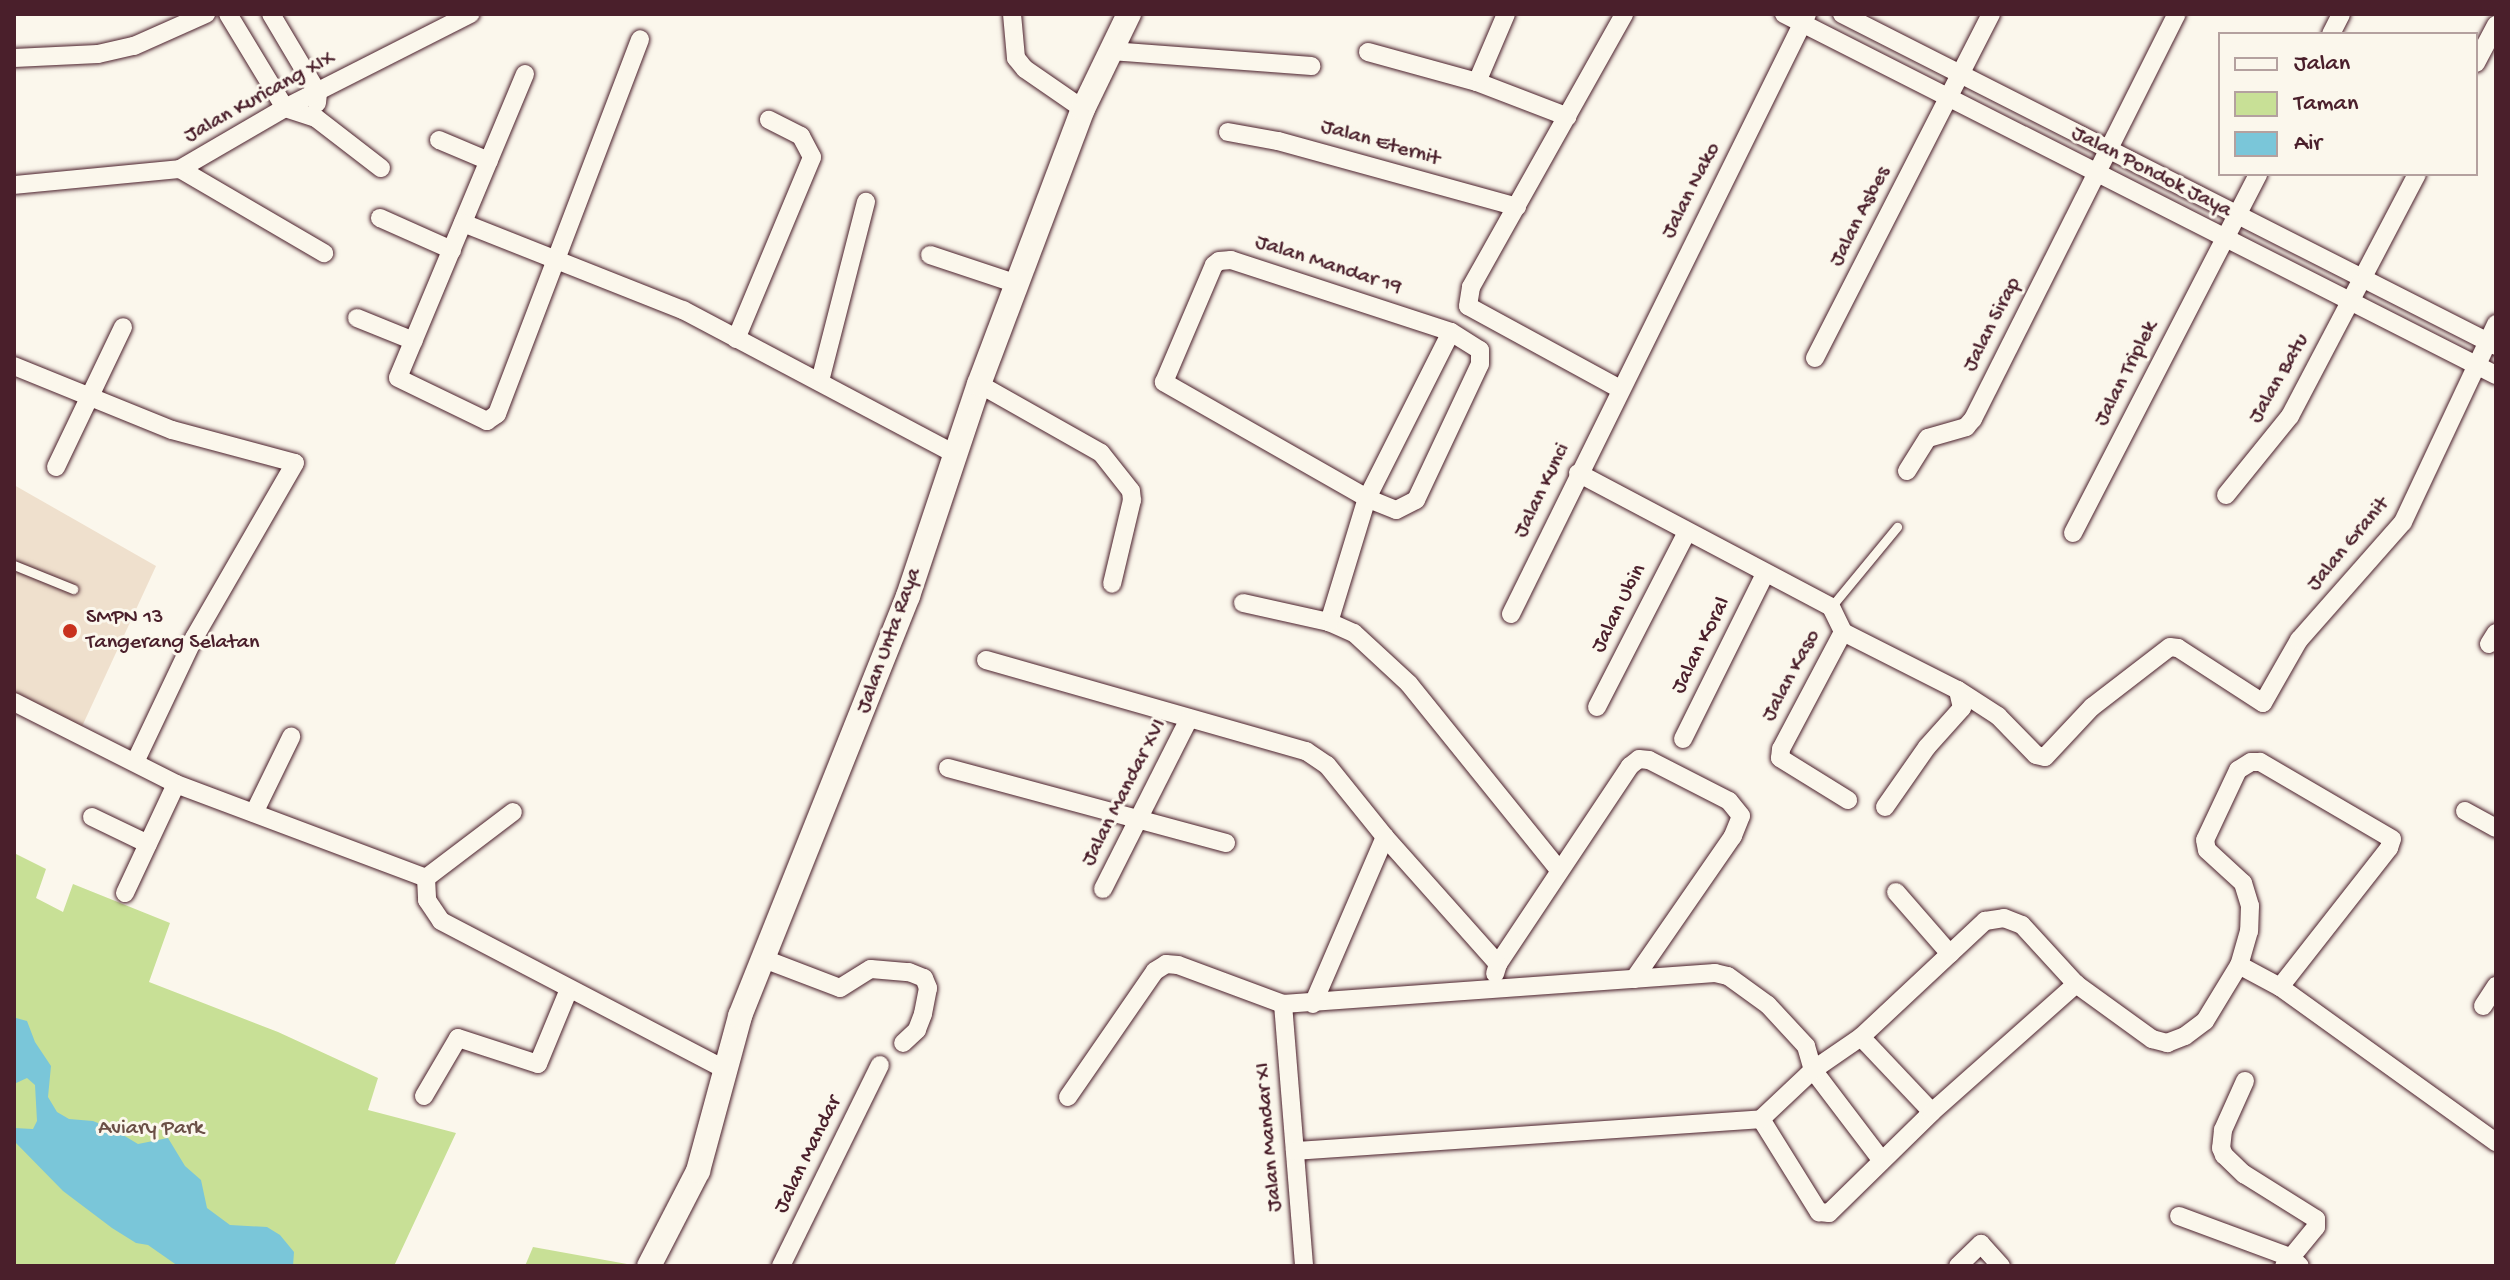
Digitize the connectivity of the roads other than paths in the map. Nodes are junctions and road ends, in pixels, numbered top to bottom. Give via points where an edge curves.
1 (206, 14) edge
2 (228, 14) edge
3 (271, 14) edge
4 (470, 14) edge
5 (1012, 14) edge
6 (1129, 14) edge
7 (1506, 14) edge
8 (1624, 14) edge
9 (1784, 14) edge
10 (1842, 14) edge
11 (1991, 14) edge
12 (2177, 14) edge
13 (2341, 14) edge
14 (1805, 19) edge
15 (2496, 25) edge
16 (2332, 32) edge
17 (640, 39) dead end
18 (1111, 51) junction
19 (1368, 52) dead end
20 (14, 58) edge
21 (2478, 59) edge
22 (1311, 66) dead end
23 (525, 74) dead end
24 (1960, 74) junction
25 (1477, 82) junction
26 (318, 93) junction
27 (1949, 98) junction
28 (285, 108) junction
29 (1083, 109) junction
30 (1568, 117) junction
31 (316, 118) junction
32 (769, 120) dead end
33 (1228, 132) dead end
34 (439, 140) dead end
35 (2108, 149) junction
36 (489, 161) junction
37 (381, 168) dead end
38 (180, 169) junction
39 (2097, 173) junction
40 (2257, 176) edge
41 (2416, 176) edge
42 (14, 185) edge
43 (866, 202) dead end
44 (1517, 207) junction
45 (2237, 214) junction
46 (380, 218) dead end
47 (463, 223) junction
48 (2224, 237) junction
49 (452, 250) junction
50 (324, 253) dead end
51 (930, 255) dead end
52 (557, 260) junction
53 (2362, 278) junction
54 (1017, 284) junction
55 (2351, 302) junction
56 (357, 318) dead end
57 (2496, 324) edge
58 (123, 327) dead end
59 (1451, 332) junction
60 (736, 339) junction
61 (414, 341) junction
62 (2492, 344) edge
63 (1815, 358) dead end
64 (14, 366) edge
65 (2477, 366) junction
66 (2496, 375) edge
67 (820, 381) junction
68 (979, 384) junction
69 (1620, 389) junction
70 (89, 397) junction
71 (955, 454) junction
72 (56, 467) dead end
73 (1907, 471) dead end
74 (1578, 473) junction
75 (2226, 495) dead end
76 (1367, 498) junction
77 (1897, 527) dead end
78 (1687, 532) junction
79 (2073, 533) dead end
80 (14, 565) edge
81 (1765, 574) junction
82 (1112, 584) dead end
83 (73, 589) dead end
84 (1243, 603) dead end
85 (1831, 607) junction
86 (1511, 614) dead end
87 (1329, 622) junction
88 (1843, 632) junction
89 (986, 660) dead end
90 (1958, 690) junction
91 (14, 702) edge
92 (1597, 707) dead end
93 (1189, 719) junction
94 (291, 737) dead end
95 (1683, 739) dead end
96 (135, 762) junction
97 (948, 768) dead end
98 (176, 784) junction
99 (1848, 800) dead end
100 (1885, 807) dead end
101 (2465, 811) dead end
102 (513, 812) dead end
103 (254, 813) junction
104 (92, 817) dead end
105 (1137, 818) junction
106 (2496, 828) edge
107 (1385, 837) junction
108 (1226, 843) dead end
109 (148, 844) junction
110 (1559, 870) junction
111 (426, 878) junction
112 (1103, 889) dead end
113 (1896, 892) dead end
114 (125, 893) dead end
115 (1950, 954) junction
116 (764, 959) junction
117 (1498, 964) junction
118 (2239, 965) junction
119 (1634, 979) junction
120 (2076, 984) junction
121 (2496, 986) edge
122 (2280, 987) junction
123 (569, 989) junction
124 (1492, 990) junction
125 (1283, 1004) junction
126 (1313, 1004) junction
127 (2483, 1006) dead end
128 (1861, 1037) junction
129 (903, 1043) dead end
130 (880, 1065) dead end
131 (724, 1069) junction
132 (1813, 1070) junction
133 (2245, 1081) dead end
134 (424, 1096) dead end
135 (1068, 1097) dead end
136 (1932, 1112) junction
137 (1761, 1119) junction
138 (2496, 1142) edge
139 (1295, 1151) junction
140 (1882, 1161) junction
141 (2179, 1216) dead end
142 (2291, 1263) edge
143 (651, 1266) edge
144 (781, 1266) edge
145 (1304, 1266) edge
146 (1958, 1266) edge
147 (2001, 1266) edge

1 - 20 street via 134,46 98,54
2 - 28 street
3 - 26 street
4 - 26 street, Jalan Kuricang XIX
5 - 29 street via 1016,58
6 - 18 street, Jalan Unta Raya
7 - 25 street
8 - 30 street
9 - 14 street, Jalan Pondok Jaya
10 - 24 street, Jalan Pondok Jaya
11 - 24 street, Jalan Asbes
12 - 35 street, Jalan Sirap
13 - 16 street
14 - 27 street, Jalan Pondok Jaya
14 - 69 street, Jalan Nako
15 - 21 street
17 - 52 street
18 - 22 street
18 - 29 street, Jalan Unta Raya
19 - 25 street
23 - 36 street
24 - 27 street, Jalan Asbes
24 - 35 street, Jalan Pondok Jaya
25 - 30 street
26 - 28 street, Jalan Kuricang XIX
26 - 31 street
27 - 39 street, Jalan Pondok Jaya
27 - 63 street, Jalan Asbes
28 - 31 street
28 - 38 street, Jalan Kuricang XIX
29 - 54 street, Jalan Unta Raya
30 - 44 street
31 - 37 street
32 - 60 street via 801,136 812,157
33 - 44 street, Jalan Eternit
34 - 36 street
35 - 39 street, Jalan Sirap
35 - 45 street, Jalan Pondok Jaya
36 - 47 street
38 - 42 street, Jalan Kuricang XIX
38 - 50 street
39 - 48 street, Jalan Pondok Jaya
39 - 73 street, Jalan Sirap via 1973,419 1966,427 1928,438
40 - 45 street, Jalan Triplek
41 - 53 street, Jalan Batu
43 - 67 street
44 - 69 street via 1471,287 1468,306
45 - 48 street, Jalan Triplek
45 - 53 street, Jalan Pondok Jaya
46 - 49 street
47 - 49 street
47 - 52 street
48 - 55 street, Jalan Pondok Jaya
48 - 79 street, Jalan Triplek
49 - 61 street
51 - 54 street
52 - 60 street via 683,310
52 - 61 street via 494,419 480,419 398,378
53 - 55 street, Jalan Batu
53 - 62 street, Jalan Pondok Jaya
54 - 68 street, Jalan Unta Raya
55 - 65 street, Jalan Pondok Jaya
55 - 75 street, Jalan Batu via 2290,416
56 - 61 street
57 - 62 street, Jalan Granit
58 - 70 street
59 - 76 street
59 - 76 street, Jalan Mandar 19 via 1482,354 1421,492 1396,510
59 - 76 street, Jalan Mandar 19 via 1231,260 1214,265 1164,382
60 - 67 street
62 - 65 street, Jalan Granit
64 - 70 street
65 - 66 street, Jalan Pondok Jaya
65 - 90 street, Jalan Granit via 2403,522 2299,640 2263,703 2170,647 2092,707 2052,754 2041,758 1998,716
67 - 71 street
68 - 71 street, Jalan Unta Raya
68 - 82 street via 1101,453 1131,491
69 - 74 street, Jalan Kunci
70 - 72 street
70 - 96 street via 172,430 295,463 194,638
71 - 116 street, Jalan Unta Raya via 908,596
74 - 78 street
74 - 86 street, Jalan Kunci
76 - 87 street
77 - 85 lane
78 - 81 street
78 - 92 street, Jalan Ubin
80 - 83 lane
81 - 85 street
81 - 95 street, Jalan Koral
84 - 87 street
85 - 88 street
87 - 110 street via 1354,633 1409,684
88 - 90 street
88 - 99 street, Jalan Kaso via 1780,758
89 - 93 street
90 - 100 street via 1962,708
91 - 96 street
93 - 105 street, Jalan Mandar XVI
93 - 107 street via 1306,751 1327,765
94 - 103 street
96 - 98 street
97 - 105 street
98 - 103 street
98 - 109 street
101 - 106 street
102 - 111 street
103 - 111 street
104 - 109 street
105 - 108 street
105 - 112 street, Jalan Mandar XVI
107 - 117 street
107 - 126 street
109 - 114 street
110 - 117 street
110 - 119 street via 1639,759 1729,801 1741,816 1733,836
111 - 123 street via 427,900 441,921
113 - 115 street
115 - 120 street via 1985,921 2004,918 2022,925
115 - 128 street
116 - 129 street via 840,988 871,969 924,978 928,988 923,1014 917,1030
116 - 131 street, Jalan Unta Raya
117 - 124 street
118 - 120 street via 2205,1021 2167,1043 2152,1039
118 - 122 street
118 - 122 street via 2250,906 2243,883 2207,850 2205,840 2238,770 2260,762 2392,839
119 - 124 street
119 - 132 street via 1728,976 1768,1005 1806,1046
120 - 136 street
121 - 127 street
122 - 138 street
123 - 131 street
123 - 134 street via 538,1064 458,1038
124 - 126 street
125 - 126 street
125 - 135 street via 1166,964 1155,971
125 - 139 street, Jalan Mandar XI
128 - 132 street
128 - 136 street
130 - 144 street, Jalan Mandar
131 - 143 street, Jalan Unta Raya via 698,1171
132 - 137 street
132 - 140 street
133 - 142 street via 2223,1130 2221,1148 2244,1174 2316,1219
136 - 140 street
137 - 139 street
137 - 140 street via 1824,1214
139 - 145 street, Jalan Mandar XI
141 - 142 street
146 - 147 street via 1981,1244

